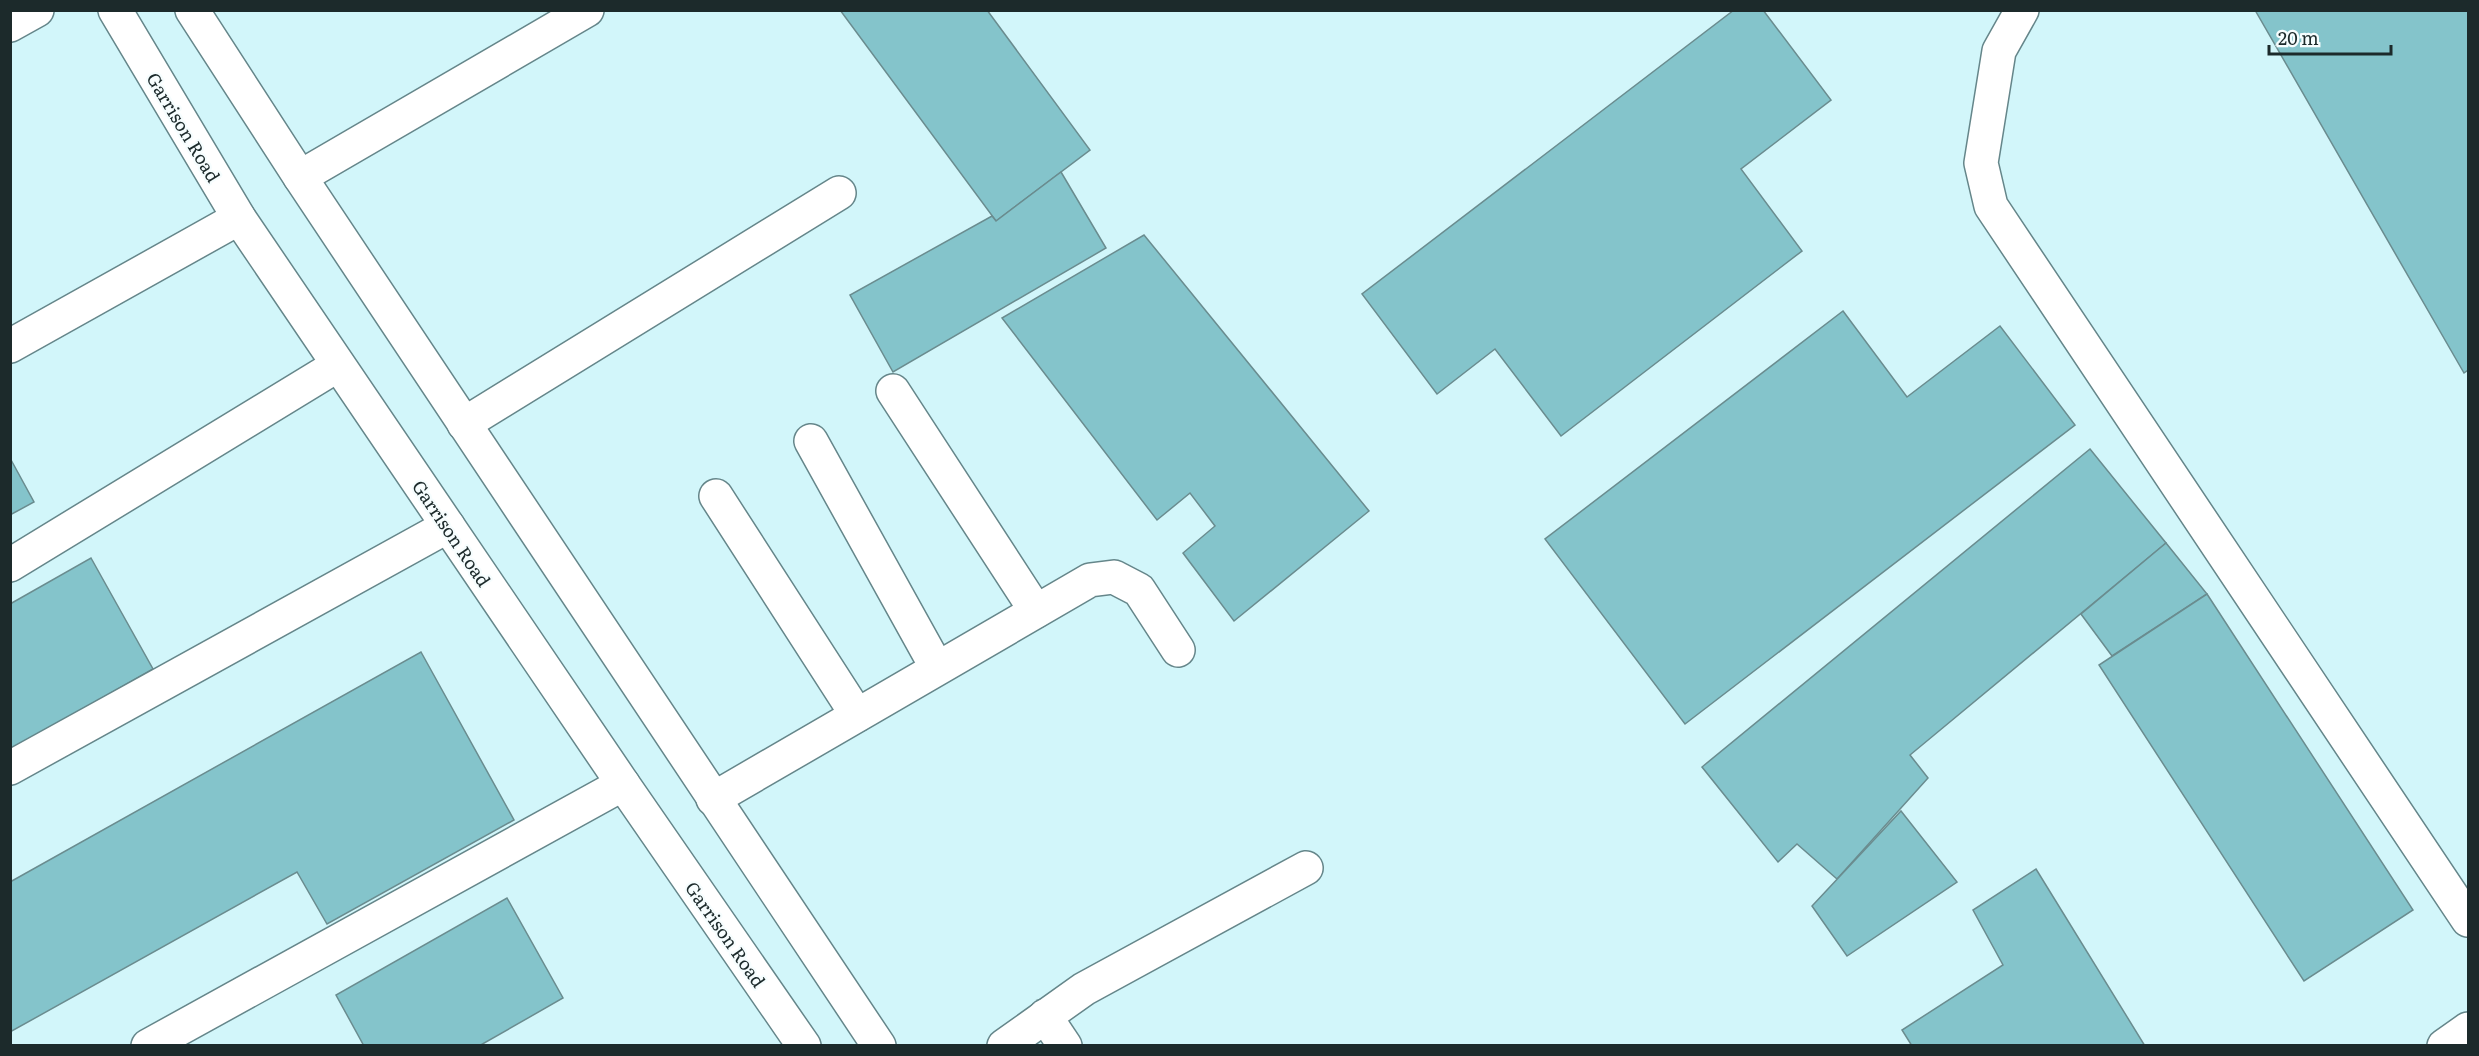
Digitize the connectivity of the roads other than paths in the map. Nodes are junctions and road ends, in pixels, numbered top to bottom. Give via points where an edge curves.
1 (37, 10) edge
2 (115, 10) edge
3 (192, 10) edge
4 (587, 10) edge
5 (2022, 10) edge
6 (10, 25) edge
7 (300, 177) junction
8 (839, 193) dead end
9 (239, 218) junction
10 (10, 346) edge
11 (338, 365) junction
12 (893, 391) dead end
13 (464, 424) junction
14 (811, 441) dead end
15 (716, 496) dead end
16 (448, 526) junction
17 (10, 565) edge
18 (1036, 610) junction
19 (1178, 650) dead end
20 (937, 668) junction
21 (857, 715) junction
22 (10, 768) edge
23 (623, 784) junction
24 (713, 799) junction
25 (1306, 868) dead end
26 (2469, 920) edge
27 (1046, 1016) junction
28 (2469, 1029) edge
29 (802, 1045) edge
30 (148, 1046) edge
31 (879, 1046) edge
32 (1004, 1046) edge
33 (1065, 1046) edge
34 (2444, 1046) edge

1 - 6 main road
2 - 9 main road, Garrison Road
3 - 7 main road
4 - 7 main road
5 - 26 main road via 1999,51 1981,163 1991,206
7 - 13 main road
8 - 13 main road
9 - 10 main road
9 - 11 main road, Garrison Road
11 - 16 main road, Garrison Road
11 - 17 main road
12 - 18 main road
13 - 24 main road
14 - 20 main road
15 - 21 main road
16 - 22 main road
16 - 23 main road, Garrison Road
18 - 19 main road via 1090,580 1114,577 1139,590
18 - 20 main road
20 - 21 main road
21 - 24 main road
23 - 29 main road, Garrison Road
23 - 30 main road
24 - 31 main road
25 - 27 main road via 1084,989
27 - 32 main road
27 - 33 main road
28 - 34 main road

